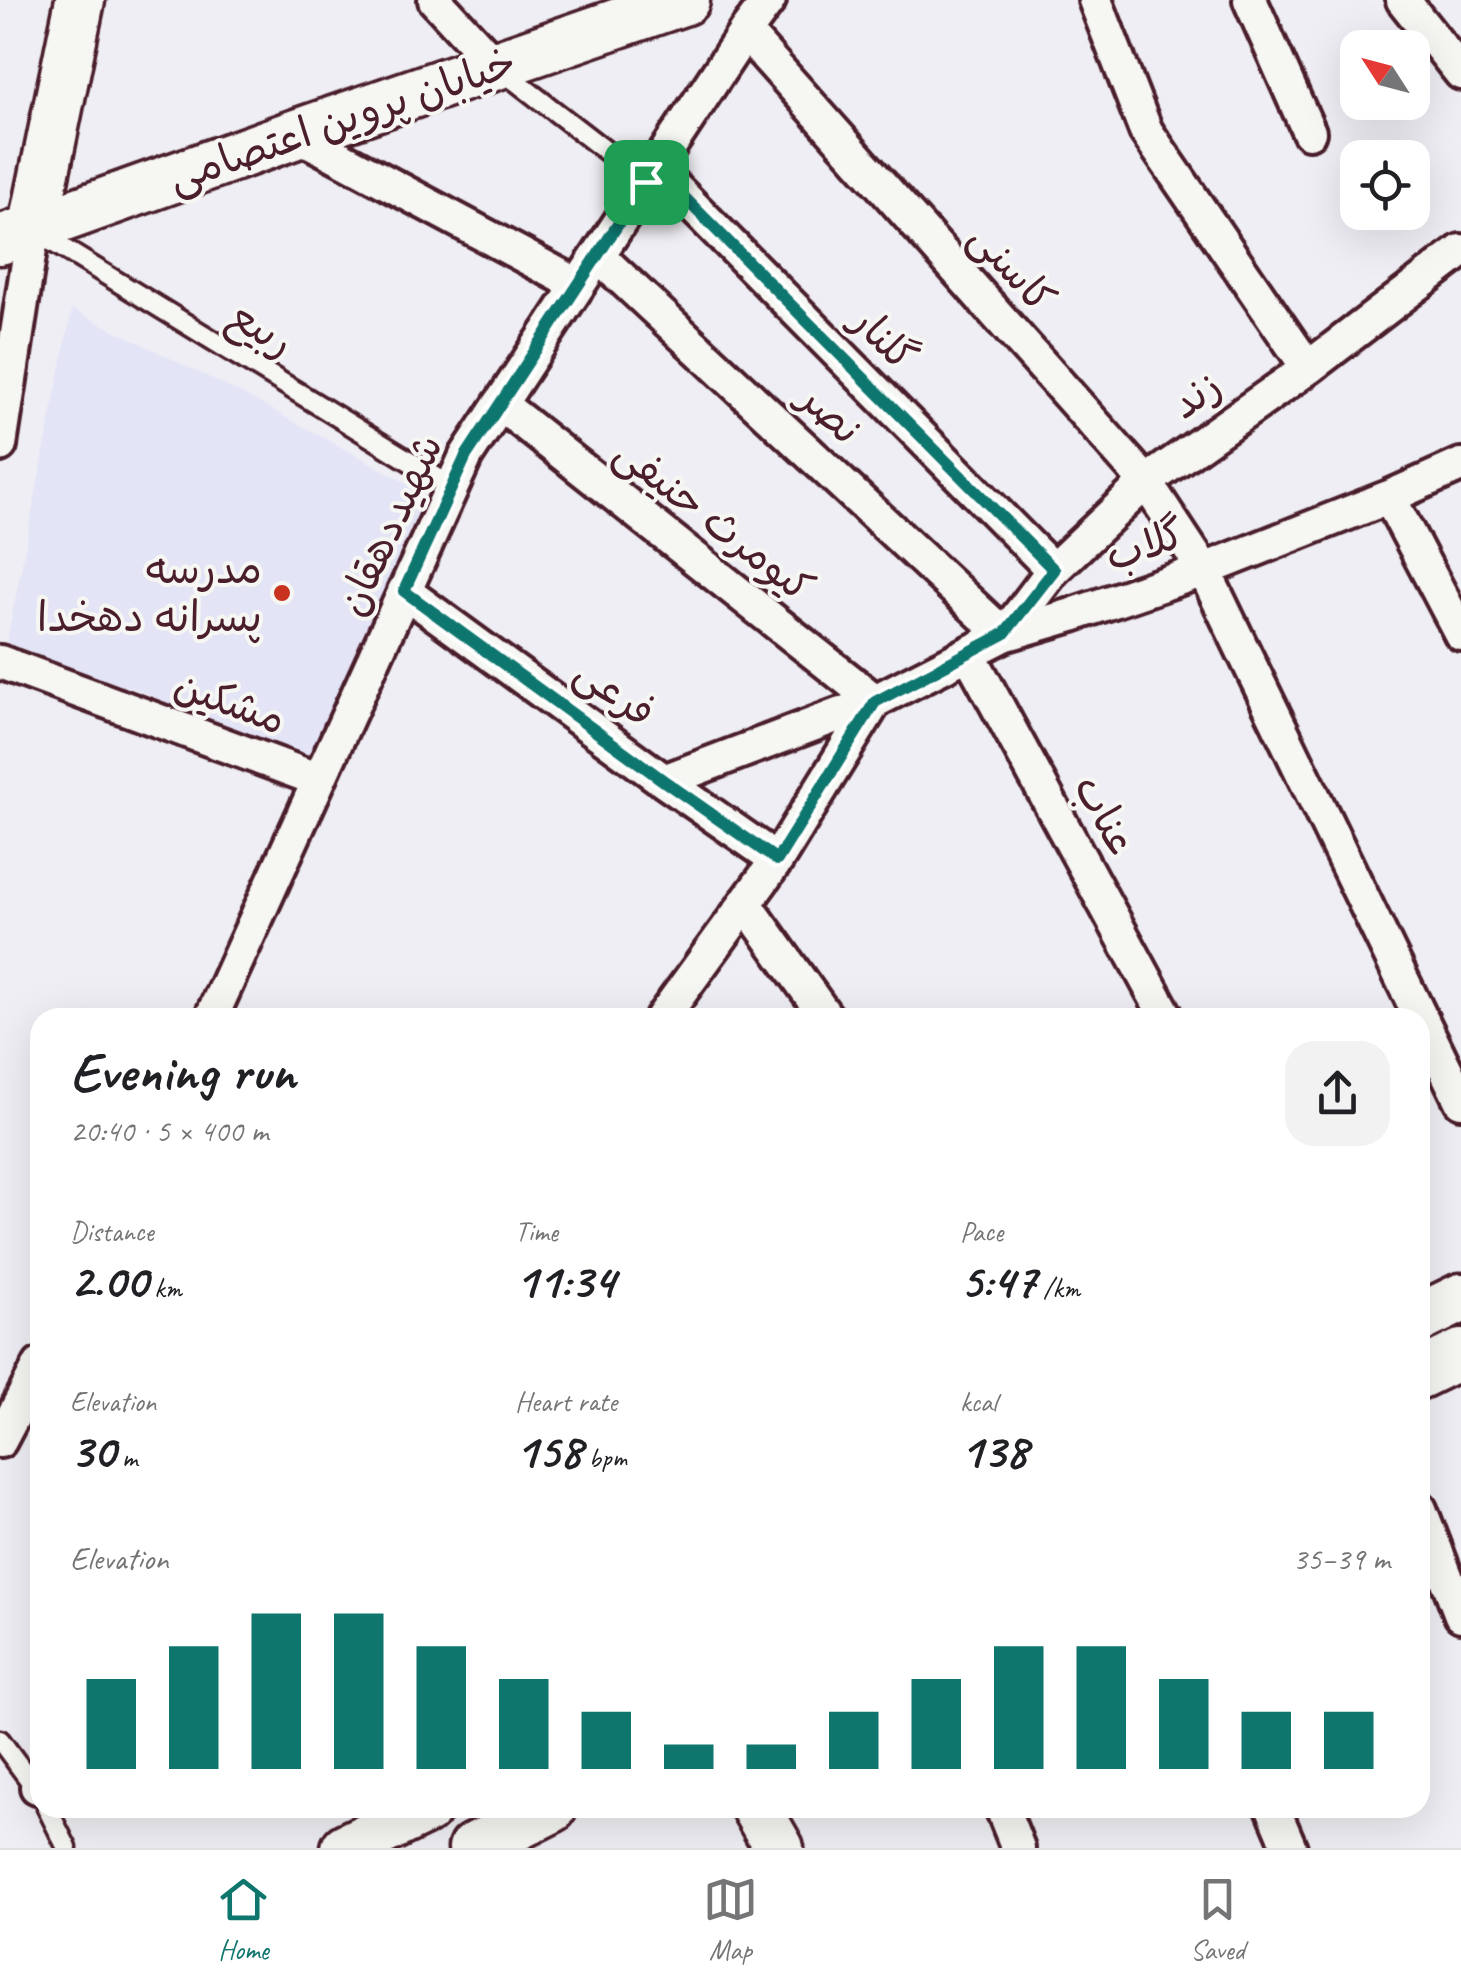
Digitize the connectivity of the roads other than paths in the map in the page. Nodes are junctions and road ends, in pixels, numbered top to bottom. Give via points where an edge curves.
1 (80, 0) edge
2 (435, 0) edge
3 (769, 0) edge
4 (1095, 0) edge
5 (1250, 0) edge
6 (1403, 0) edge
7 (678, 1) edge
8 (744, 32) junction
9 (496, 66) junction
10 (1461, 73) edge
11 (1309, 132) dead end
12 (296, 134) junction
13 (650, 175) junction
14 (16, 235) edge
15 (1461, 251) edge
16 (598, 256) junction
17 (578, 286) junction
18 (1308, 368) junction
19 (500, 404) junction
20 (0, 445) edge
21 (1461, 465) edge
22 (1146, 482) junction
23 (452, 487) junction
24 (1389, 497) junction
25 (1054, 570) junction
26 (1204, 570) junction
27 (404, 591) junction
28 (1004, 634) junction
29 (1461, 634) edge
30 (968, 654) junction
31 (0, 662) edge
32 (875, 702) junction
33 (319, 780) junction
34 (664, 781) junction
35 (777, 860) junction
36 (745, 903) junction
37 (216, 1008) edge
38 (669, 1008) edge
39 (820, 1008) edge
40 (1162, 1008) edge
41 (1416, 1008) edge
42 (1430, 1036) edge
43 (1461, 1100) edge
44 (1461, 1298) edge
45 (1430, 1313) edge
46 (30, 1384) edge
47 (0, 1441) edge
48 (1430, 1535) edge
49 (1461, 1615) edge
50 (0, 1740) edge
51 (30, 1779) edge
52 (53, 1818) edge
53 (408, 1818) edge
54 (532, 1818) edge
55 (762, 1818) edge
56 (1006, 1818) edge
57 (1277, 1818) edge
58 (67, 1848) edge
59 (346, 1848) edge
60 (473, 1848) edge
61 (778, 1848) edge
62 (1018, 1848) edge
63 (1290, 1848) edge

1 - 14 street
2 - 9 street, گلنار
3 - 8 street, شهیددهقان
4 - 18 street via 1146,131
5 - 11 street
6 - 10 street
7 - 9 street, خیابان پروین اعتصامی
8 - 13 street, شهیددهقان
8 - 22 street, کاسنی
9 - 12 street, خیابان پروین اعتصامی
9 - 13 lane, گلنار
12 - 14 street, خیابان پروین اعتصامی
12 - 17 street
13 - 16 street, شهیددهقان
13 - 25 street, گلنار
14 - 20 street
14 - 23 lane, ربیع
15 - 18 street, زند
16 - 17 street, شهیددهقان
16 - 28 street, نصر
17 - 19 street, شهیددهقان
18 - 22 street, زند
19 - 23 street, شهیددهقان
19 - 32 street, کیومرث حنیفی
21 - 24 street, گلاب
22 - 25 street, زند
22 - 26 street, کاسنی
23 - 27 street, شهیددهقان
24 - 26 street, گلاب
24 - 29 street
25 - 28 street, زند
26 - 28 street, گلاب
26 - 41 street, کاسنی
27 - 33 street, شهیددهقان
27 - 34 street, فرعی
28 - 30 street, گلاب
30 - 32 street, گلاب
30 - 40 street, عناب
31 - 33 street, مشکین
32 - 34 street, گلاب
32 - 35 street
33 - 37 street, شهیددهقان
34 - 35 street, فرعی
35 - 36 street
36 - 38 street
36 - 39 street
42 - 43 street, کاسنی
44 - 45 street
46 - 47 street
48 - 49 street
50 - 51 lane
52 - 58 lane
53 - 59 street
54 - 60 street
55 - 61 street
56 - 62 street
57 - 63 street

